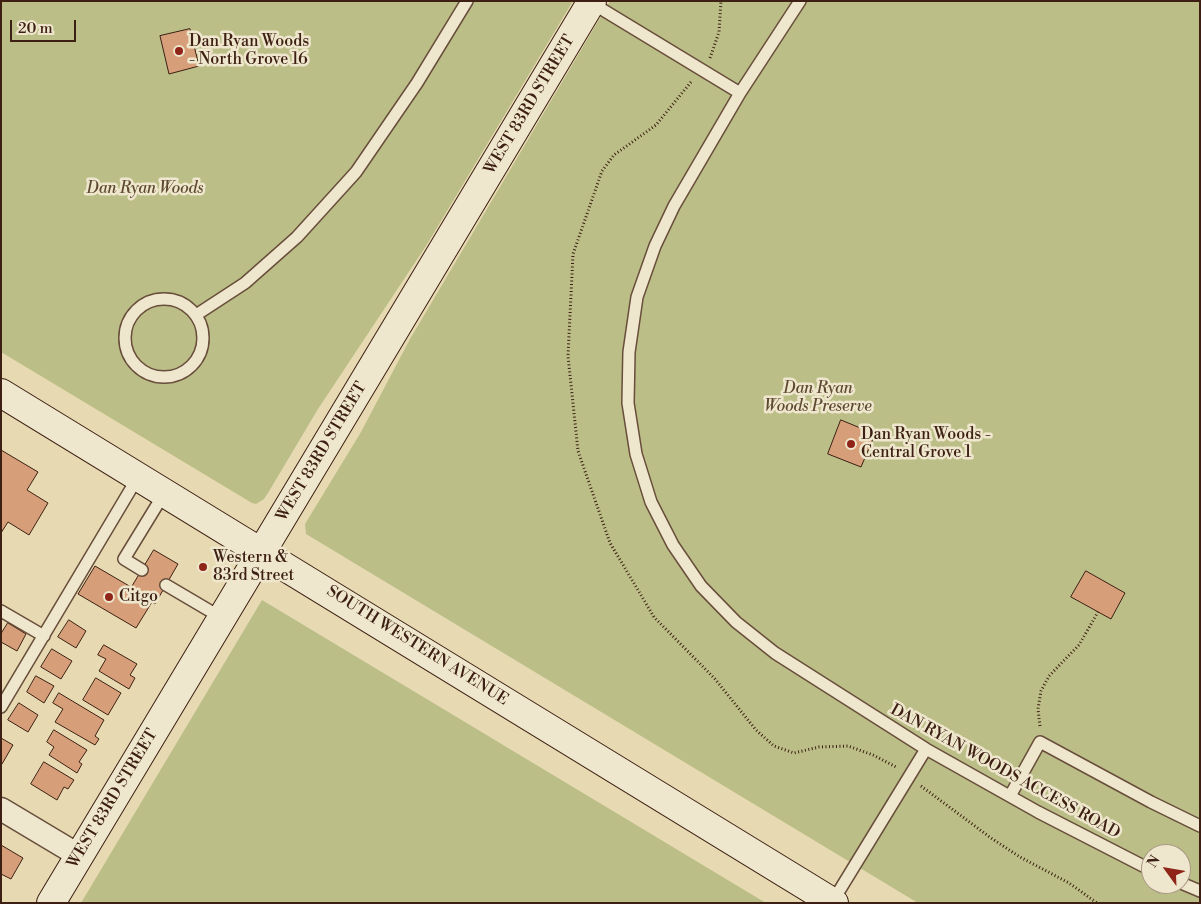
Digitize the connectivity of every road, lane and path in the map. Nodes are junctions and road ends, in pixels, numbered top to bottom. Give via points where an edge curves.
1 (467, 1) edge
2 (721, 1) edge
3 (800, 1) edge
4 (590, 2) edge
5 (702, 69) junction
6 (740, 93) junction
7 (196, 315) junction
8 (1, 393) edge
9 (138, 476) junction
10 (165, 492) junction
11 (263, 552) junction
12 (142, 570) dead end
13 (166, 585) dead end
14 (1, 611) edge
15 (1098, 612) dead end
16 (222, 618) junction
17 (44, 636) junction
18 (1, 708) edge
19 (1040, 742) junction
20 (926, 749) junction
21 (897, 768) dead end
22 (922, 787) dead end
23 (1010, 796) junction
24 (1, 809) edge
25 (1200, 826) edge
26 (78, 856) junction
27 (1141, 865) edge
28 (837, 902) edge
29 (51, 903) edge
30 (1097, 903) edge

1 - 7 lane via 417,83 356,172 297,237 245,283
2 - 5 path via 719,32 711,56
3 - 6 lane, DAN RYAN WOODS ACCESS ROAD
4 - 5 lane
4 - 11 street, WEST 83RD STREET
5 - 6 lane
5 - 21 path via 656,125 614,155 602,171 573,254 568,356 578,451 610,543 654,617 715,679 756,730 774,746 794,753 819,747 848,746
6 - 20 lane, DAN RYAN WOODS ACCESS ROAD via 674,206 655,246 637,297 629,352 628,402 636,454 651,502 673,545 701,586 736,622 775,653
7 - 7 lane via 176,300 157,300 140,307 126,328 128,353 145,372 158,376 183,372 193,364 203,340
8 - 9 street, SOUTH WESTERN AVENUE
9 - 10 street, SOUTH WESTERN AVENUE
9 - 17 lane
10 - 11 street, SOUTH WESTERN AVENUE
10 - 12 lane via 124,559
11 - 16 street, WEST 83RD STREET
11 - 28 street, SOUTH WESTERN AVENUE
13 - 16 lane
14 - 17 lane
15 - 19 path via 1079,645 1049,676 1041,691 1038,709
16 - 26 street, WEST 83RD STREET
17 - 18 lane
19 - 23 lane
19 - 25 lane
20 - 23 lane, DAN RYAN WOODS ACCESS ROAD
20 - 28 lane
22 - 30 path via 991,838
23 - 27 lane, DAN RYAN WOODS ACCESS ROAD
24 - 26 street
26 - 29 street, WEST 83RD STREET

